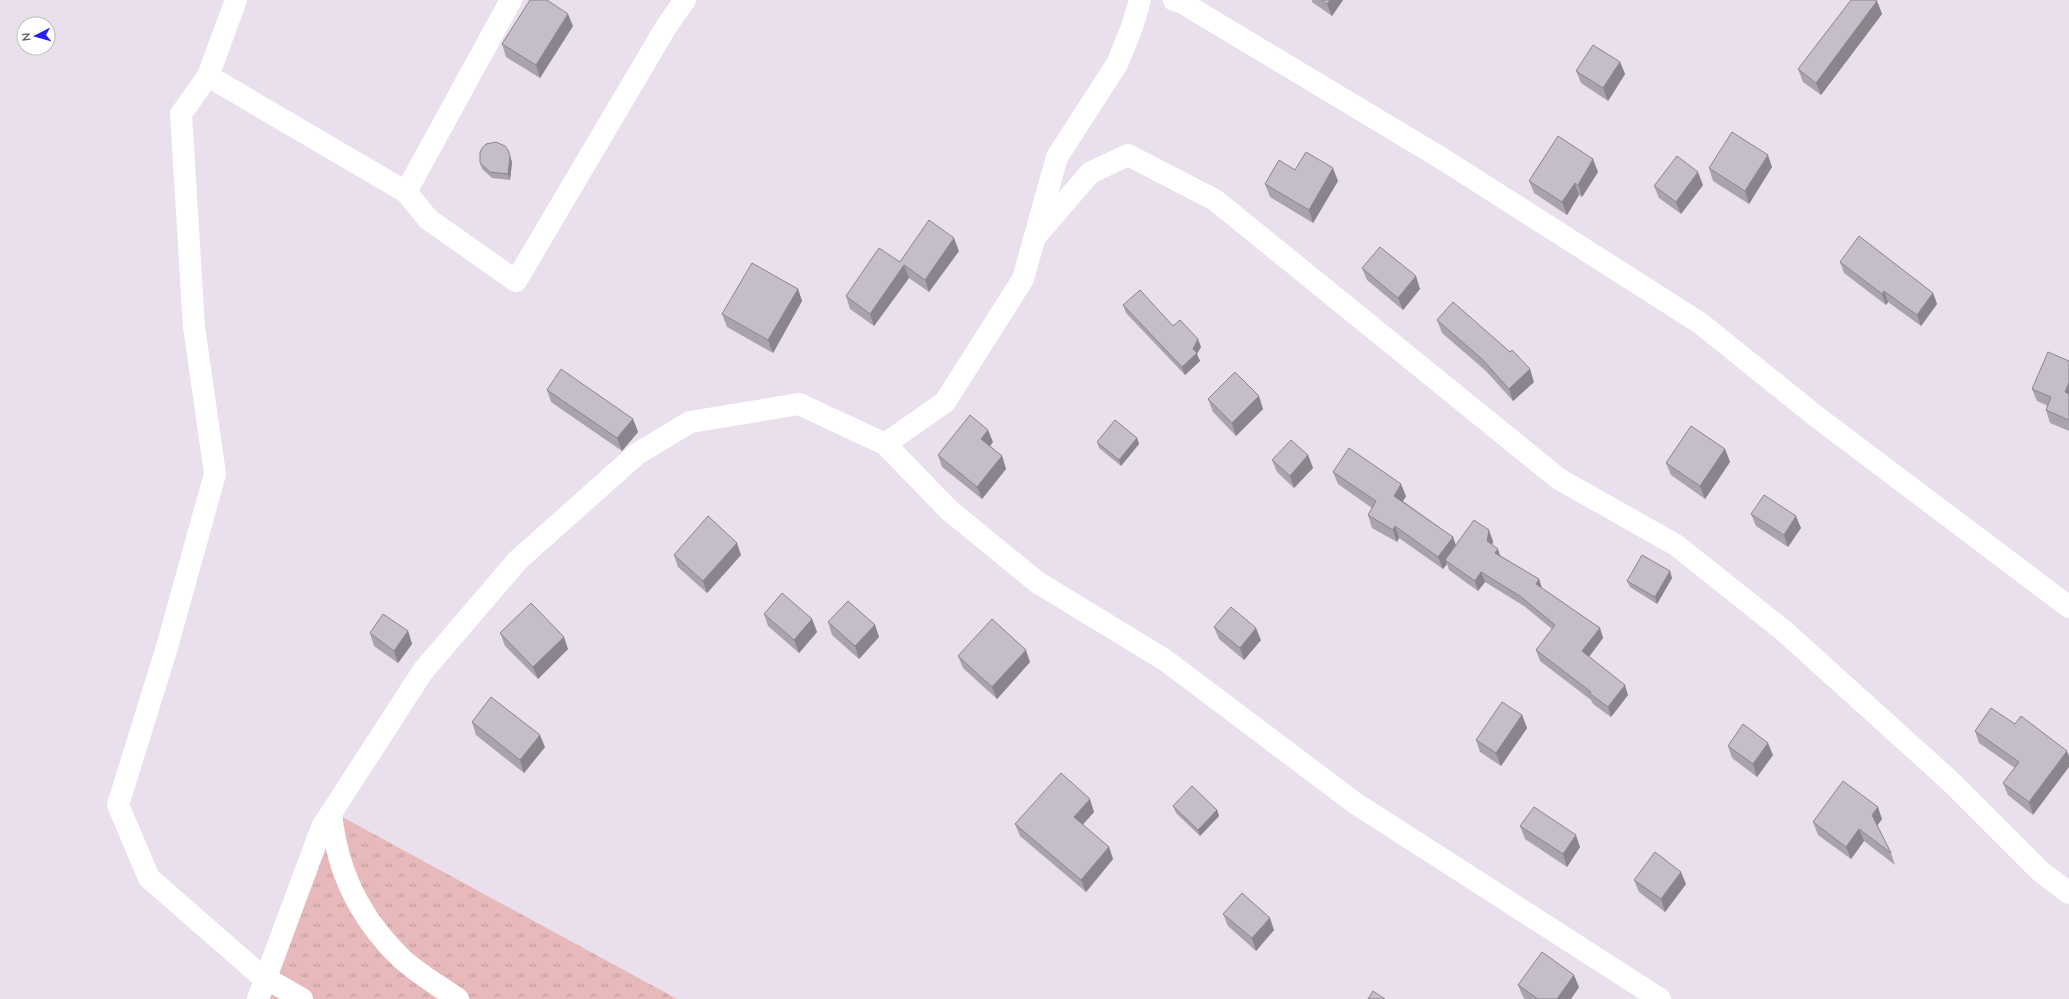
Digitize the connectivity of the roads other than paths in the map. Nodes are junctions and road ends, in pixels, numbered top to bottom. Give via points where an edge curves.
1 (236, 0) edge
2 (511, 0) edge
3 (685, 0) edge
4 (1140, 0) edge
5 (1174, 0) edge
6 (208, 76) junction
7 (406, 192) junction
8 (1035, 237) junction
9 (885, 444) junction
10 (2069, 607) edge
11 (331, 813) junction
12 (2069, 893) edge
13 (265, 978) junction
14 (258, 999) edge
15 (302, 999) edge
16 (458, 999) edge
17 (1660, 999) edge

1 - 6 street
2 - 7 street
3 - 7 street via 666,27 516,280 428,219
4 - 8 street via 1117,64 1057,156
5 - 10 street via 1183,3 1441,158 1700,323 1817,417
6 - 7 street
6 - 13 street via 180,114 194,327 215,474 167,648 118,805 149,878
8 - 9 street via 1023,279 945,402
8 - 12 street via 1090,173 1128,155 1215,200 1559,479 1676,545 1784,631 1949,780 2040,871
9 - 11 street via 799,404 690,422 637,454 518,560 422,671
9 - 17 street via 950,510 1037,582 1165,660 1355,803
11 - 13 street via 322,827
11 - 16 street via 348,885 362,913 401,958
13 - 14 street
13 - 15 street

